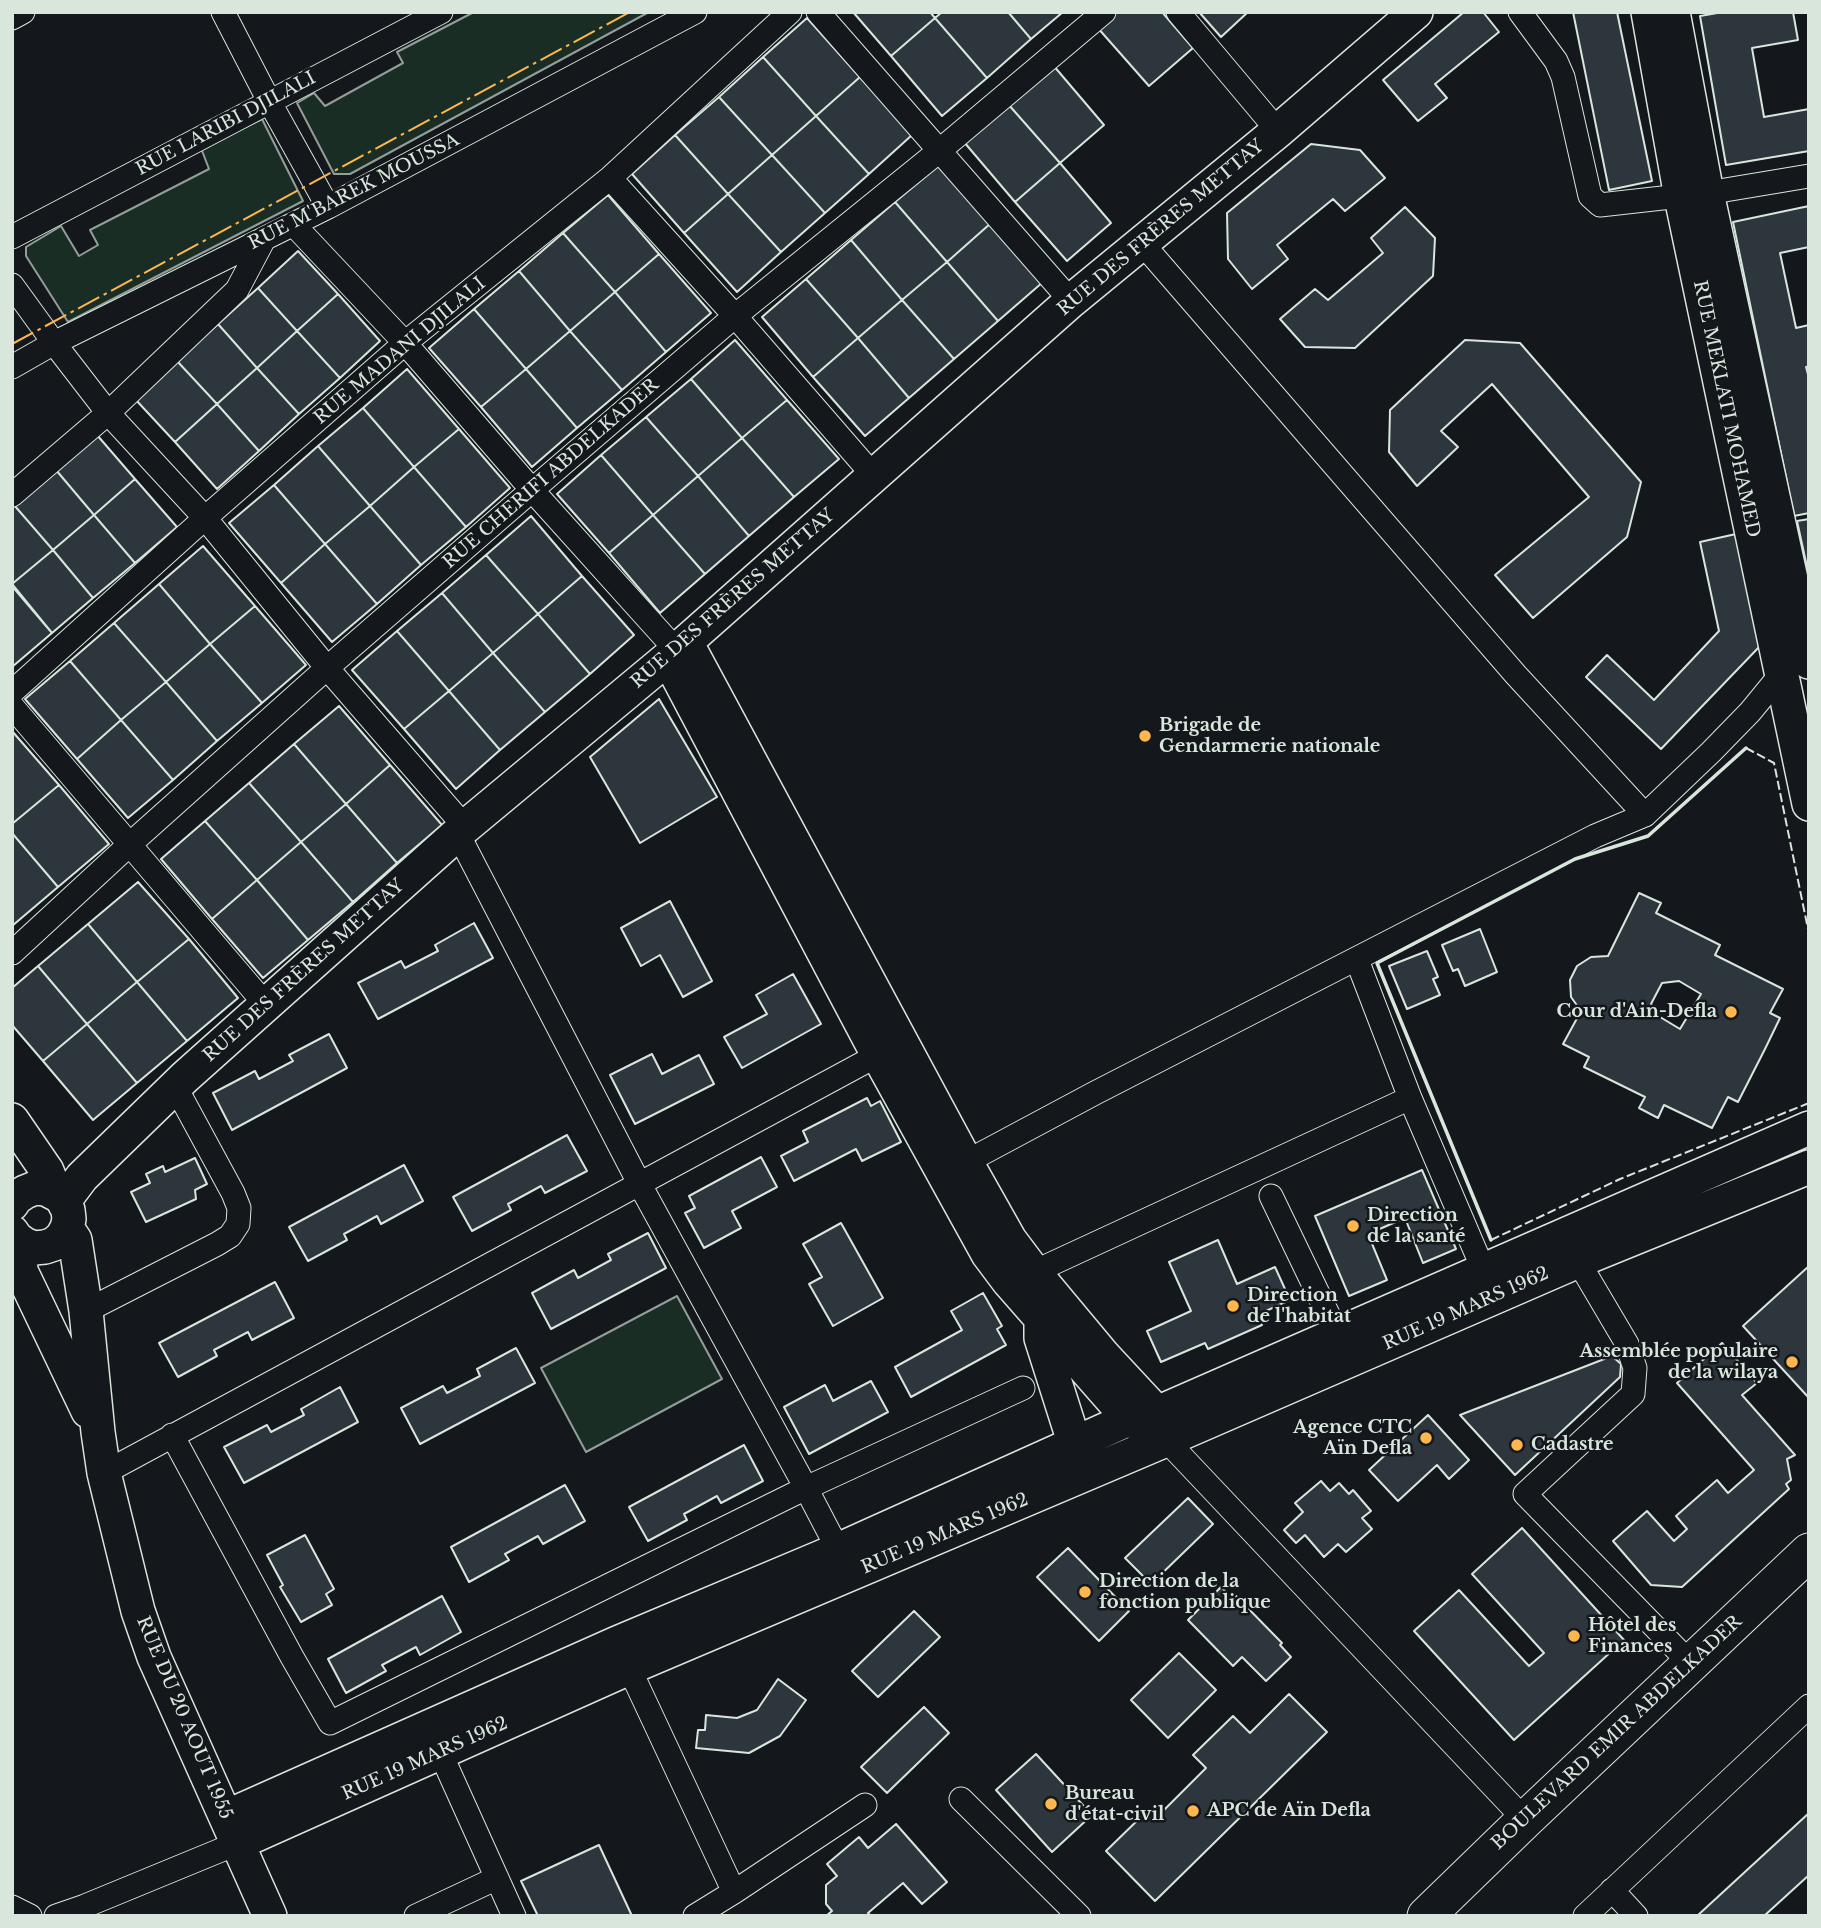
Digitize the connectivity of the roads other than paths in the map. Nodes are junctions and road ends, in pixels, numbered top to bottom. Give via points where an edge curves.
1 (23, 12) edge
2 (223, 12) edge
3 (441, 12) edge
4 (695, 12) edge
5 (790, 12) edge
6 (818, 12) edge
7 (1104, 12) edge
8 (1178, 12) edge
9 (1416, 12) edge
10 (1520, 12) edge
11 (1648, 12) edge
12 (1673, 12) edge
13 (12, 18) edge
14 (269, 101) junction
15 (1278, 131) junction
16 (939, 151) junction
17 (1809, 176) edge
18 (610, 177) junction
19 (1694, 195) junction
20 (328, 207) junction
21 (294, 225) junction
22 (12, 237) edge
23 (264, 239) junction
24 (1140, 242) junction
25 (12, 285) edge
26 (1071, 300) junction
27 (735, 316) junction
28 (54, 343) junction
29 (405, 343) junction
30 (12, 367) edge
31 (108, 413) junction
32 (873, 475) junction
33 (532, 490) junction
34 (12, 495) edge
35 (205, 518) junction
36 (677, 650) junction
37 (1801, 652) edge
38 (327, 667) junction
39 (12, 692) edge
40 (12, 706) edge
41 (1809, 804) edge
42 (1645, 815) junction
43 (461, 831) junction
44 (129, 845) junction
45 (12, 953) edge
46 (1357, 960) junction
47 (266, 1005) junction
48 (878, 1055) junction
49 (175, 1086) junction
50 (1410, 1098) junction
51 (12, 1120) edge
52 (1809, 1128) edge
53 (965, 1161) junction
54 (1809, 1167) edge
55 (639, 1183) junction
56 (1271, 1196) dead end
57 (12, 1204) edge
58 (63, 1208) junction
59 (16, 1244) edge
60 (1578, 1261) junction
61 (1483, 1269) junction
62 (1034, 1272) junction
63 (86, 1311) junction
64 (1041, 1319) junction
65 (1337, 1333) junction
66 (1023, 1388) dead end
67 (1151, 1424) junction
68 (98, 1432) junction
69 (172, 1435) junction
70 (1075, 1445) junction
71 (104, 1473) junction
72 (806, 1488) junction
73 (1809, 1552) edge
74 (844, 1562) junction
75 (623, 1655) junction
76 (1690, 1664) junction
77 (1809, 1706) edge
78 (440, 1752) junction
79 (961, 1799) dead end
80 (865, 1805) dead end
81 (1525, 1820) junction
82 (232, 1830) junction
83 (497, 1878) junction
84 (1612, 1890) junction
85 (734, 1892) junction
86 (12, 1907) edge
87 (80, 1911) edge
88 (30, 1916) edge
89 (56, 1916) edge
90 (270, 1916) edge
91 (416, 1916) edge
92 (514, 1916) edge
93 (695, 1916) edge
94 (1079, 1916) edge
95 (1426, 1916) edge
96 (1585, 1916) edge
97 (1636, 1916) edge

1 - 13 street
2 - 14 street
3 - 14 street, RUE LARIBI DJILALI
4 - 20 street, RUE M'BAREK MOUSSA
5 - 18 street, RUE MADANI DJILALI
6 - 16 street
7 - 16 street, RUE CHERIFI ABDELKADER
8 - 15 street
9 - 15 street, RUE DES FRÈRES METTAY
10 - 19 street via 1563,77 1590,196 1601,205
11 - 19 street, RUE MEKLATI MOHAMED
12 - 19 street, RUE MEKLATI MOHAMED
14 - 20 street
14 - 22 street, RUE LARIBI DJILALI
15 - 24 street, RUE DES FRÈRES METTAY
16 - 26 street
16 - 27 street, RUE CHERIFI ABDELKADER
17 - 19 street
18 - 27 street
18 - 29 street, RUE MADANI DJILALI
19 - 37 street, RUE MEKLATI MOHAMED
20 - 21 street, RUE M'BAREK MOUSSA
21 - 23 street, RUE M'BAREK MOUSSA
21 - 29 street
23 - 28 street, RUE M'BAREK MOUSSA
23 - 31 street via 237,289
24 - 26 street, RUE DES FRÈRES METTAY
24 - 42 street via 1516,675
25 - 28 street
26 - 32 street, RUE DES FRÈRES METTAY
27 - 32 street
27 - 33 street, RUE CHERIFI ABDELKADER
28 - 30 street, RUE M'BAREK MOUSSA
28 - 31 street
29 - 33 street
29 - 35 street, RUE MADANI DJILALI
31 - 34 street
31 - 35 street
32 - 36 street, RUE DES FRÈRES METTAY
33 - 36 street
33 - 38 street, RUE CHERIFI ABDELKADER
35 - 38 street
35 - 39 street, RUE MADANI DJILALI
36 - 43 street, RUE DES FRÈRES METTAY
36 - 48 street
36 - 53 street
37 - 41 street, RUE MEKLATI MOHAMED
37 - 42 street via 1751,712
38 - 43 street
38 - 44 street, RUE CHERIFI ABDELKADER
40 - 44 street
42 - 46 street via 1595,836
43 - 47 street, RUE DES FRÈRES METTAY
43 - 55 street
44 - 45 street, RUE CHERIFI ABDELKADER
44 - 47 street
46 - 50 street
46 - 53 street
47 - 49 street, RUE DES FRÈRES METTAY
48 - 55 street
48 - 64 street via 988,1254
49 - 58 street, RUE DES FRÈRES METTAY via 82,1177
49 - 63 street via 233,1193 239,1208 238,1224 217,1244
50 - 61 street
50 - 62 street
51 - 58 street via 47,1171
52 - 61 street, RUE 19 MARS 1962
53 - 62 street
54 - 60 street, RUE 19 MARS 1962
55 - 69 street
55 - 72 street
56 - 65 street
57 - 58 street via 35,1188 46,1189
58 - 59 street, RUE DES FRÈRES METTAY via 62,1237 54,1244 34,1248
58 - 63 street via 75,1240
59 - 68 street via 20,1269
60 - 67 street, RUE 19 MARS 1962
60 - 76 street via 1627,1343 1635,1368 1633,1394 1525,1494
61 - 65 street, RUE 19 MARS 1962
62 - 67 street via 1104,1356
63 - 68 street
64 - 67 street
64 - 70 street via 1041,1338
65 - 67 street, RUE 19 MARS 1962
66 - 72 street
67 - 70 street, RUE 19 MARS 1962
67 - 74 street, RUE 19 MARS 1962
67 - 81 street
68 - 71 street, RUE DU 20 AOUT 1955
69 - 71 street
69 - 72 street via 330,1723
70 - 74 street, RUE 19 MARS 1962
71 - 82 street, RUE DU 20 AOUT 1955 via 138,1612 154,1657
72 - 74 street
73 - 76 main road, BOULEVARD EMIR ABDELKADER
74 - 75 street, RUE 19 MARS 1962
75 - 78 street, RUE 19 MARS 1962
75 - 82 street, RUE 19 MARS 1962
75 - 85 street
76 - 81 main road, BOULEVARD EMIR ABDELKADER
77 - 84 street
78 - 82 street, RUE 19 MARS 1962
78 - 83 street
79 - 94 street
80 - 85 street
81 - 95 main road, BOULEVARD EMIR ABDELKADER
82 - 87 street, RUE 19 MARS 1962
82 - 90 street, RUE DU 20 AOUT 1955
83 - 91 street
83 - 92 street
84 - 96 street
84 - 97 street
85 - 93 street
86 - 88 street
87 - 89 street, RUE 19 MARS 1962

